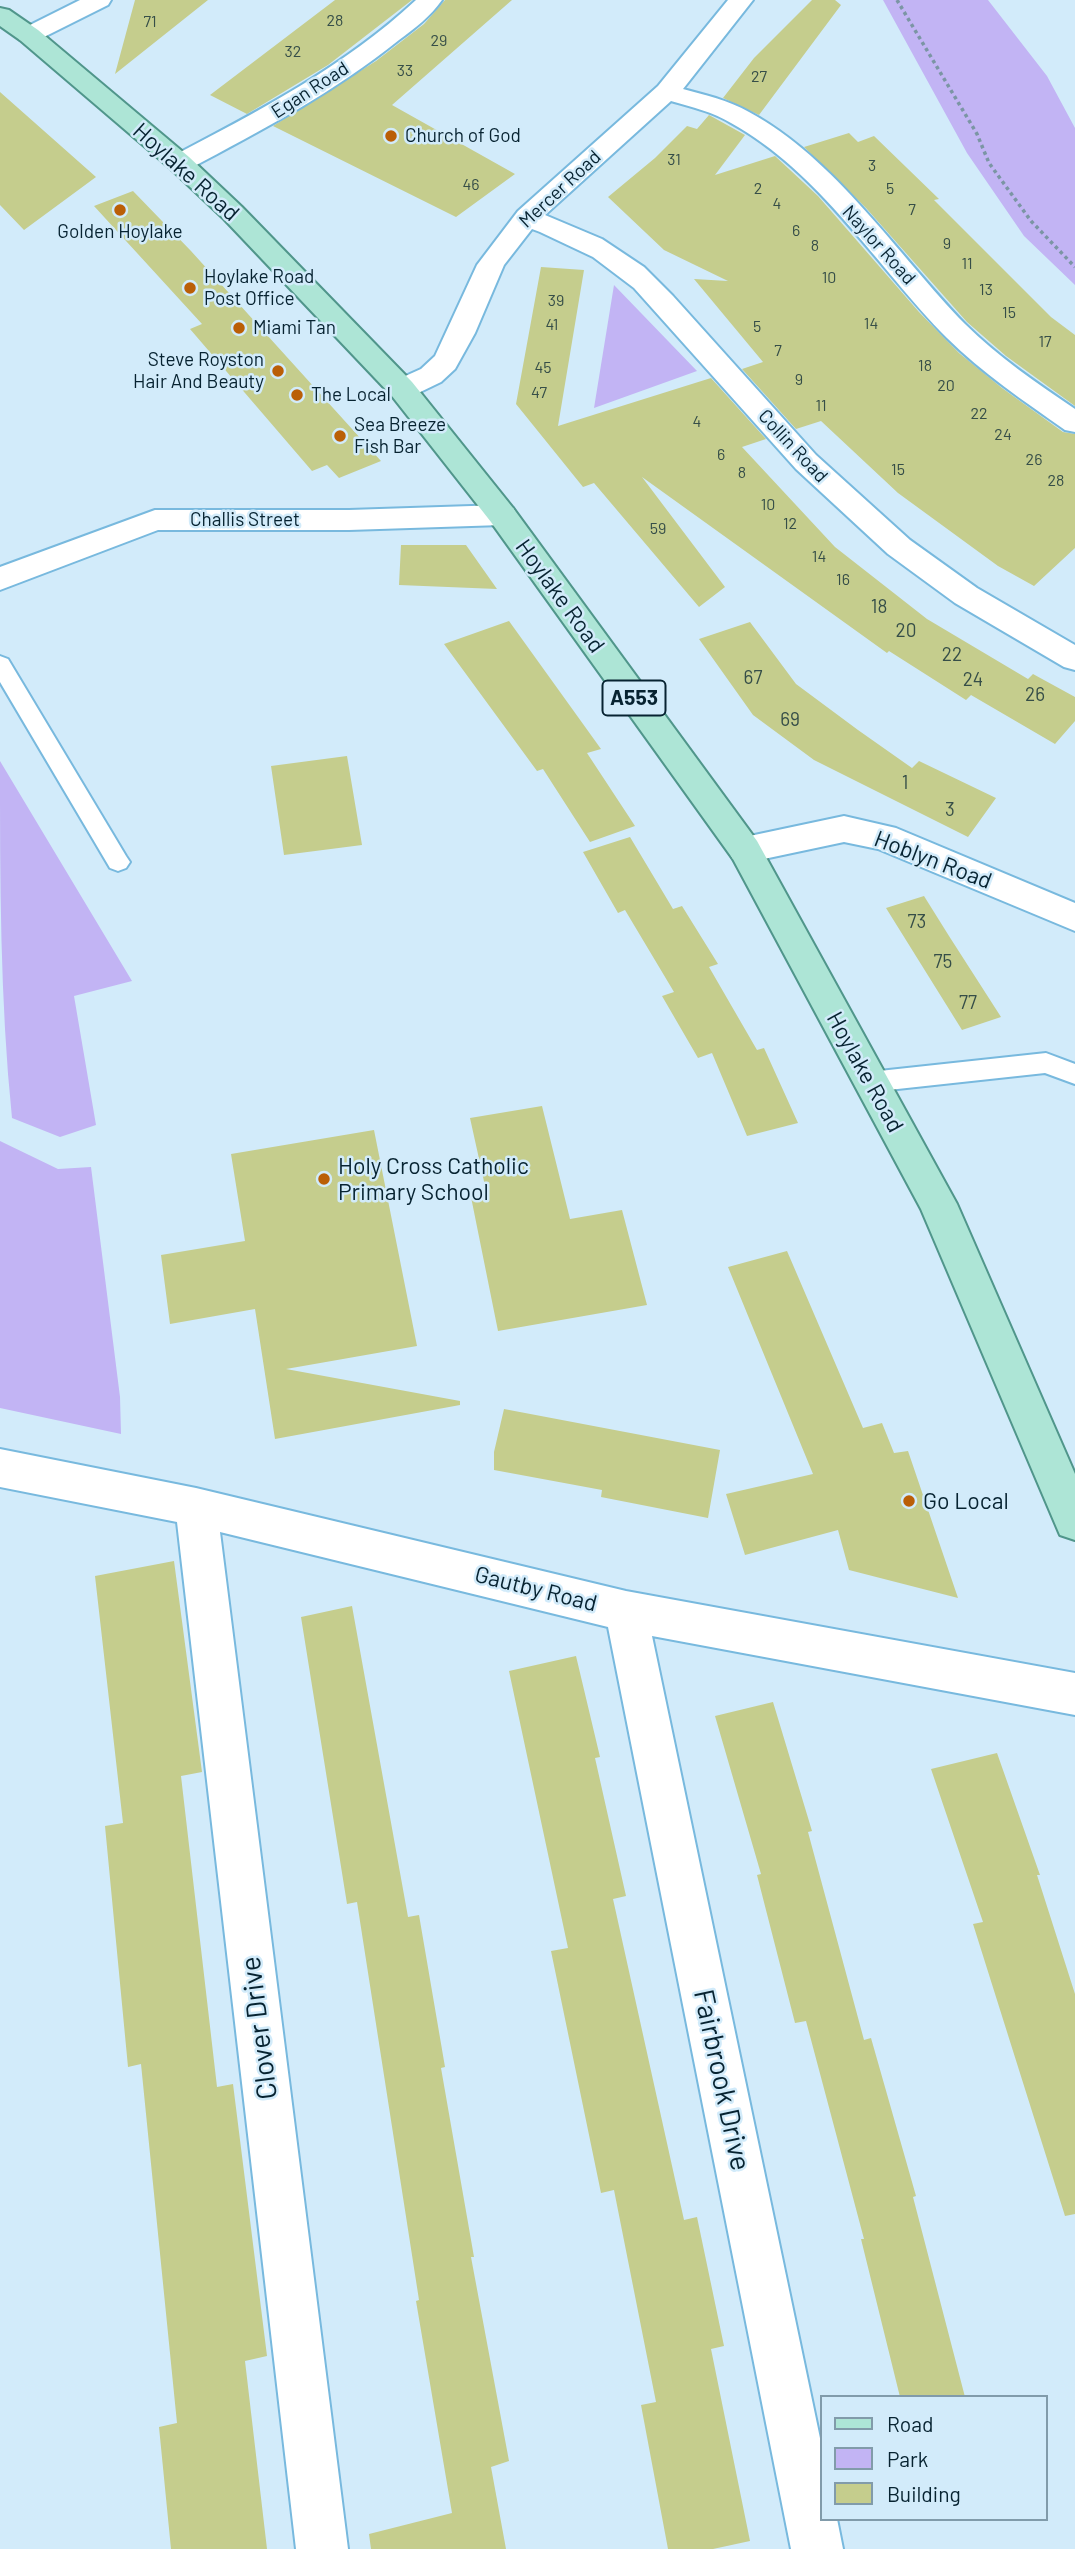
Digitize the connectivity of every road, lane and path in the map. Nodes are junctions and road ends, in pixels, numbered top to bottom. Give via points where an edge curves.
1 (99, 0) edge
2 (430, 0) edge
3 (741, 0) edge
4 (897, 0) edge
5 (0, 15) edge
6 (29, 35) junction
7 (667, 92) junction
8 (180, 163) junction
9 (527, 217) junction
10 (1075, 267) edge
11 (402, 389) junction
12 (1075, 423) edge
13 (502, 515) junction
14 (0, 579) edge
15 (1075, 659) edge
16 (0, 664) edge
17 (745, 850) junction
18 (118, 862) dead end
19 (1075, 918) edge
20 (1075, 1074) edge
21 (870, 1082) junction
22 (0, 1468) edge
23 (195, 1507) junction
24 (1075, 1521) edge
25 (626, 1611) junction
26 (1075, 1694) edge
27 (322, 2549) edge
28 (817, 2549) edge

1 - 6 street
2 - 8 street, Egan Road via 363,56 318,86
3 - 7 street, Mercer Road
4 - 10 path via 977,134 989,163 1031,221
5 - 6 main road, Hoylake Road / A553
6 - 8 main road, Hoylake Road / A553
7 - 9 street, Mercer Road
7 - 12 street, Naylor Road via 710,104 750,123 805,167 958,333 1022,387
8 - 11 main road, Hoylake Road / A553
9 - 11 street, Mercer Road via 480,284 450,356 435,373
9 - 15 street, Collin Road via 615,258 664,303 856,512 927,570 1015,629
11 - 13 main road, Hoylake Road / A553
13 - 14 street, Challis Street via 155,520
13 - 17 main road, Hoylake Road / A553
16 - 18 lane
17 - 19 street, Hoblyn Road via 844,829 884,837
17 - 21 main road, Hoylake Road / A553
20 - 21 lane via 1046,1063
21 - 24 main road, Hoylake Road / A553 via 938,1205
22 - 23 street, Gautby Road
23 - 25 street, Gautby Road
23 - 27 street, Clover Drive
25 - 26 street, Gautby Road
25 - 28 street, Fairbrook Drive

